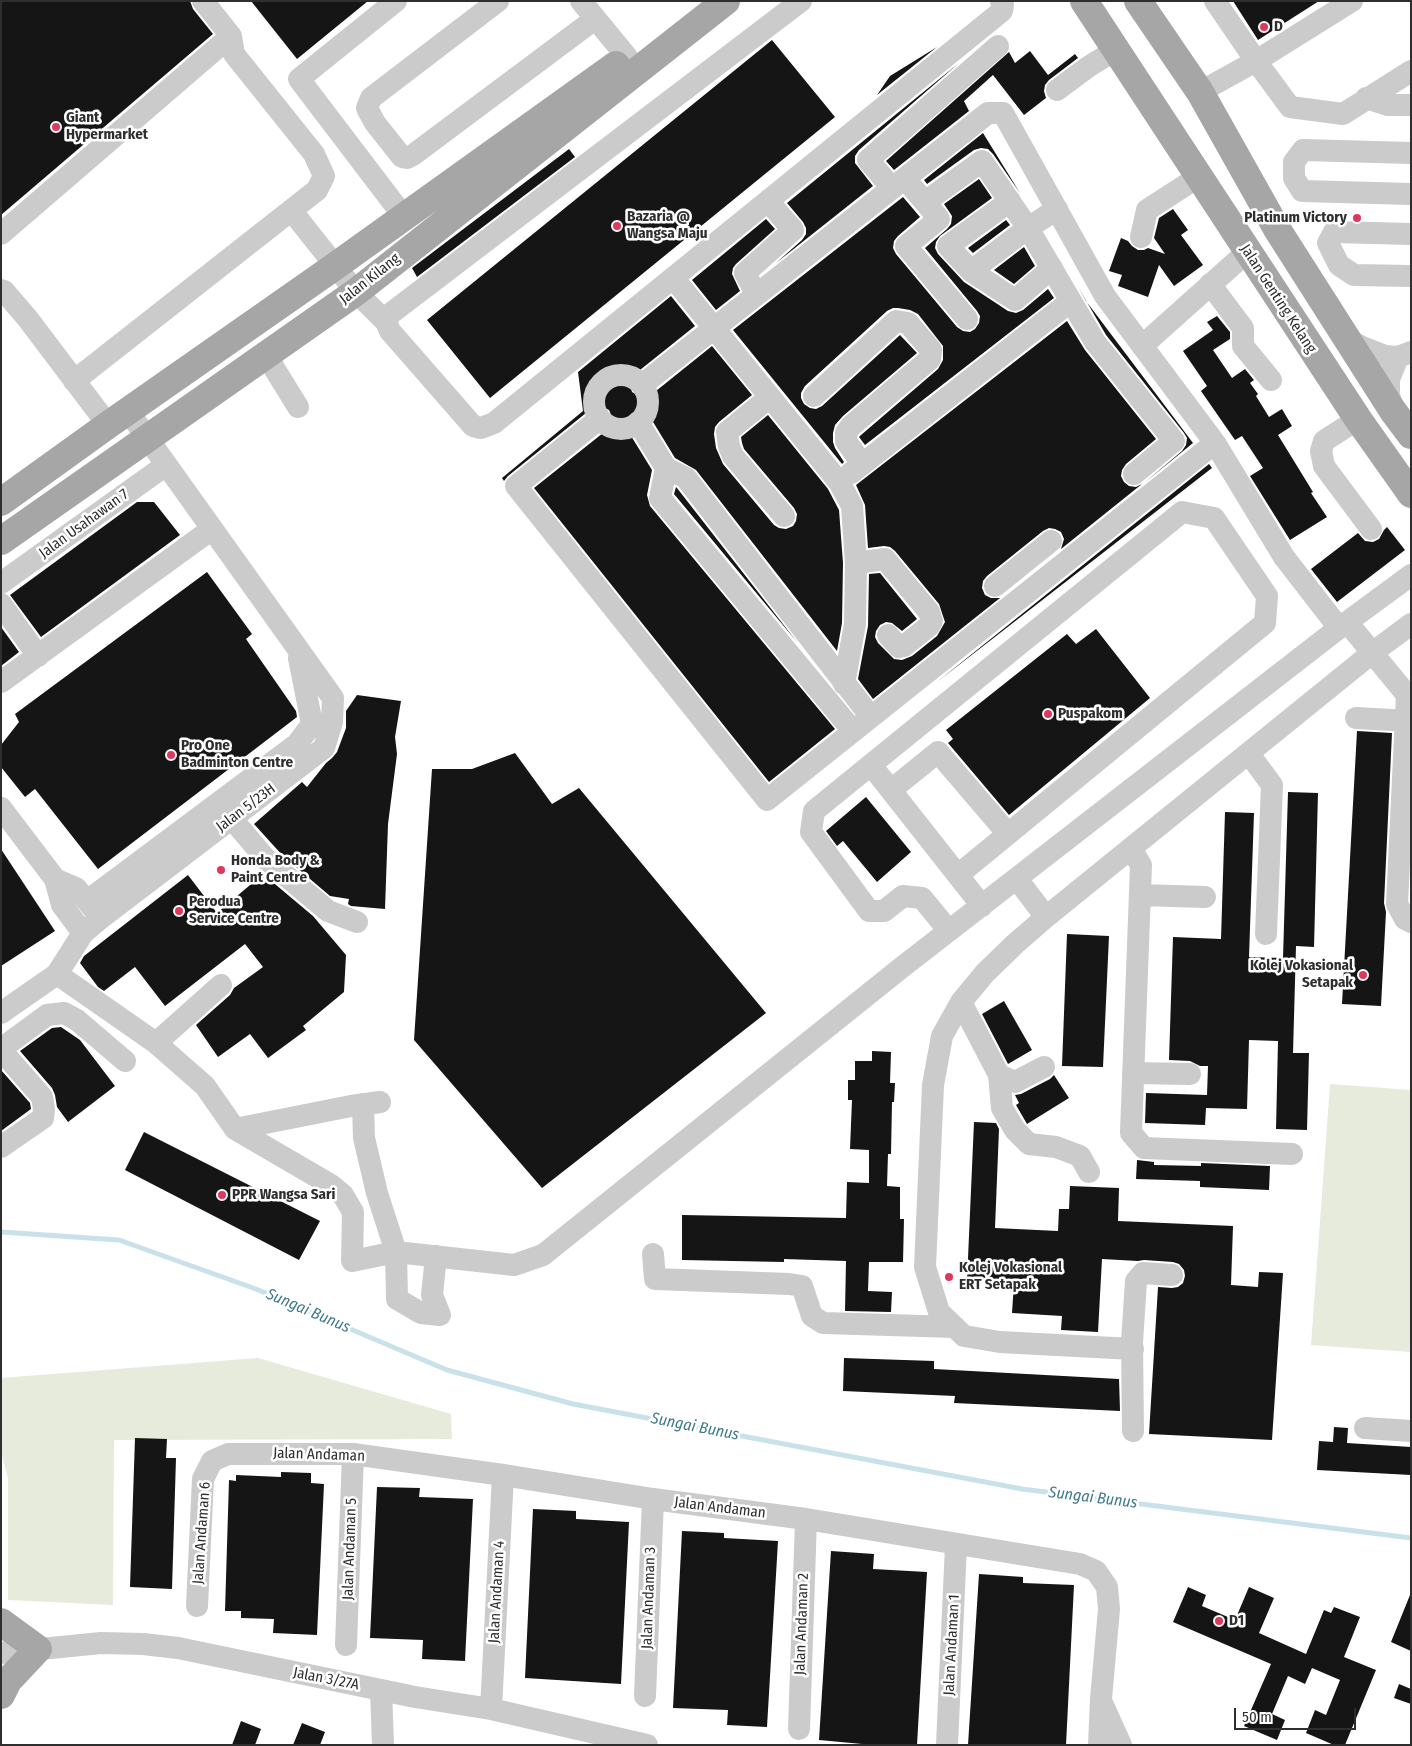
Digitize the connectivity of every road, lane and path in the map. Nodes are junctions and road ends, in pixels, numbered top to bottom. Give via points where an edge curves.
1 (203, 1) edge
2 (396, 1) edge
3 (498, 1) edge
4 (698, 1) edge
5 (726, 1) edge
6 (801, 1) edge
7 (1001, 1) edge
8 (1084, 1) edge
9 (1138, 1) edge
10 (1215, 1) edge
11 (1352, 1) edge
12 (588, 10) edge
13 (231, 36) junction
14 (998, 46) dead end
15 (1117, 50) junction
16 (627, 56) junction
17 (1256, 61) junction
18 (1411, 71) edge
19 (1057, 90) dead end
20 (1200, 92) junction
21 (1366, 98) junction
22 (1411, 105) edge
23 (1411, 153) edge
24 (1198, 177) junction
25 (899, 183) junction
26 (1411, 194) edge
27 (1010, 201) junction
28 (925, 202) junction
29 (774, 208) dead end
30 (1057, 209) junction
31 (291, 210) junction
32 (404, 217) junction
33 (1028, 228) junction
34 (1, 234) edge
35 (1411, 234) edge
36 (1141, 236) dead end
37 (1247, 252) junction
38 (334, 267) junction
39 (1052, 268) junction
40 (970, 271) junction
41 (1411, 276) edge
42 (1210, 284) junction
43 (679, 285) dead end
44 (1, 290) edge
45 (356, 292) junction
46 (756, 294) junction
47 (1071, 301) junction
48 (967, 319) dead end
49 (386, 322) junction
50 (713, 328) junction
51 (1345, 338) junction
52 (1142, 346) junction
53 (1405, 354) edge
54 (266, 355) junction
55 (590, 360) dead end
56 (605, 379) junction
57 (1271, 380) dead end
58 (74, 381) junction
59 (643, 384) junction
60 (814, 396) dead end
61 (770, 397) junction
62 (298, 407) dead end
63 (1393, 411) junction
64 (118, 418) junction
65 (599, 419) junction
66 (1358, 419) junction
67 (639, 424) junction
68 (1411, 435) edge
69 (147, 438) junction
70 (1215, 443) junction
71 (862, 464) junction
72 (166, 465) junction
73 (666, 468) junction
74 (1134, 474) dead end
75 (839, 482) junction
76 (1411, 494) edge
77 (1, 502) edge
78 (784, 516) dead end
79 (212, 529) junction
80 (1371, 529) dead end
81 (1, 541) edge
82 (1051, 542) dead end
83 (1029, 559) junction
84 (856, 563) junction
85 (1411, 575) edge
86 (1044, 579) junction
87 (1, 583) edge
88 (995, 586) dead end
89 (1, 604) edge
90 (1411, 624) edge
91 (1343, 625) junction
92 (888, 635) dead end
93 (297, 649) junction
94 (1372, 653) junction
95 (38, 656) junction
96 (1, 682) edge
97 (844, 684) junction
98 (871, 717) junction
99 (1356, 718) dead end
100 (1408, 721) edge
101 (853, 731) junction
102 (1249, 754) junction
103 (871, 765) junction
104 (891, 790) junction
105 (1, 808) edge
106 (232, 819) junction
107 (1008, 834) junction
108 (1131, 849) junction
109 (958, 875) junction
110 (55, 879) junction
111 (1017, 879) junction
112 (1140, 895) junction
113 (1205, 897) dead end
114 (982, 906) junction
115 (94, 910) junction
116 (1046, 917) junction
117 (357, 922) dead end
118 (1411, 922) edge
119 (949, 931) junction
120 (83, 933) junction
121 (1266, 934) dead end
122 (57, 974) junction
123 (220, 985) dead end
124 (961, 1002) junction
125 (1, 1013) edge
126 (156, 1043) junction
127 (3, 1044) edge
128 (125, 1061) dead end
129 (1044, 1067) dead end
130 (1133, 1073) junction
131 (1190, 1074) dead end
132 (999, 1075) junction
133 (235, 1129) junction
134 (1, 1147) edge
135 (1292, 1154) dead end
136 (1089, 1172) dead end
137 (396, 1252) junction
138 (653, 1254) dead end
139 (436, 1256) junction
140 (1172, 1275) dead end
141 (954, 1327) junction
142 (1133, 1350) junction
143 (1365, 1428) dead end
144 (1133, 1431) dead end
145 (1411, 1432) edge
146 (353, 1454) junction
147 (212, 1461) joint
148 (503, 1475) junction
149 (653, 1499) junction
150 (806, 1520) junction
151 (956, 1545) junction
152 (197, 1606) dead end
153 (1, 1622) edge
154 (346, 1644) dead end
155 (38, 1649) junction
156 (1, 1652) edge
157 (381, 1690) junction
158 (1, 1695) edge
159 (645, 1696) dead end
160 (1101, 1700) junction
161 (492, 1709) junction
162 (799, 1729) dead end
163 (383, 1745) edge
164 (647, 1745) edge
165 (947, 1745) edge
166 (1099, 1745) edge
167 (1121, 1745) edge

1 - 13 street
2 - 32 street via 299,79
3 - 12 street via 371,98 369,112 402,157 413,155
4 - 16 main road, Jalan Kilang
5 - 45 main road, Jalan Kilang
6 - 49 street via 390,314
7 - 49 street via 1002,11 494,423 481,428 473,426 390,331
8 - 15 main road, Jalan Genting Kelang
9 - 20 main road
10 - 17 street
11 - 17 street
12 - 16 street
13 - 31 street via 234,54 314,154 324,176 317,190
13 - 34 street
14 - 25 street via 868,160
15 - 19 street
15 - 24 main road, Jalan Genting Kelang
16 - 32 main road, Jalan Kilang
17 - 20 street
17 - 21 street via 1290,107 1343,114
18 - 21 street
20 - 51 main road via 1277,228
21 - 22 street via 1388,105
23 - 26 street via 1303,150 1294,162 1294,178 1302,191
24 - 36 street via 1147,210
24 - 37 main road, Jalan Genting Kelang
25 - 28 street
25 - 30 street via 988,113 1003,113
25 - 46 street
27 - 28 street via 982,161
27 - 33 street
27 - 40 street via 948,246
28 - 48 street via 939,218 906,246
29 - 46 street via 793,230 745,273
30 - 33 street
30 - 52 street via 1105,296
31 - 38 street
31 - 58 street
32 - 38 main road, Jalan Kilang
33 - 39 street
33 - 40 street
35 - 41 street via 1334,232 1328,243 1340,265 1354,275
37 - 42 street
37 - 66 main road, Jalan Genting Kelang
38 - 45 street
38 - 64 main road, Jalan Kilang
39 - 40 street via 1015,300
39 - 47 street
42 - 52 street
42 - 57 street via 1243,328 1243,346
43 - 50 street
44 - 58 street, Jalan 5/23H via 28,319
45 - 49 street
45 - 54 main road, Jalan Kilang
46 - 50 street
47 - 71 street
47 - 74 street via 1095,342 1174,441
50 - 59 street
50 - 61 street
51 - 53 street via 1374,353
51 - 63 main road
52 - 70 street
53 - 63 street via 1389,379
54 - 62 street
54 - 69 main road, Jalan Kilang
55 - 56 street
56 - 59 street via 616,375 632,377
56 - 65 street via 597,390 594,406
58 - 64 street, Jalan 5/23H
59 - 67 street via 649,398 647,414
60 - 71 street via 896,321 908,324 930,350 930,358 846,433 846,441
61 - 75 street
61 - 78 street via 727,432 728,446
63 - 68 main road
64 - 69 street, Jalan 5/23H
64 - 77 main road, Jalan Kilang
65 - 67 street via 610,427 626,430
65 - 101 street via 516,486 767,800
66 - 76 main road, Jalan Genting Kelang
66 - 80 street via 1324,441 1321,451 1324,466
67 - 73 street
69 - 72 street, Jalan 5/23H
69 - 81 main road, Jalan Kilang
70 - 86 street
70 - 91 street via 1284,557
71 - 75 street
72 - 79 street, Jalan 5/23H
72 - 87 street, Jalan Usahawan 7
73 - 97 street via 686,478
73 - 101 street via 660,498
75 - 84 street via 852,506
79 - 93 street, Jalan 5/23H
79 - 95 street
82 - 83 street
83 - 86 street
83 - 88 street
84 - 92 street via 885,558 929,612 932,621 929,626 904,646 899,647
84 - 97 street via 855,624
85 - 91 street
86 - 98 street
89 - 95 street
90 - 94 street
91 - 94 street
91 - 111 street
93 - 106 street, Jalan 5/23H via 333,698 332,722 324,748
93 - 115 street via 312,724 297,744
94 - 100 street via 1407,695
94 - 102 street
95 - 96 street
97 - 98 street
98 - 101 street
99 - 100 street
100 - 118 street via 1397,904 1405,919
102 - 108 street
102 - 121 street via 1272,785
103 - 104 street
103 - 107 street via 1182,512 1214,518 1267,596 1265,623
103 - 119 street via 814,811 812,832 868,911 884,911 903,896 922,898
104 - 107 street via 938,752
104 - 109 street
105 - 110 street
106 - 115 street, Jalan 5/23H
106 - 117 street via 266,859 328,911
107 - 109 street
108 - 112 street via 1142,865
108 - 116 street
109 - 114 street
110 - 115 street via 76,888
110 - 120 street via 62,905
111 - 114 street
111 - 116 street
112 - 113 street
112 - 130 street
114 - 119 street
115 - 120 street, Jalan 5/23H
116 - 124 street via 985,973
119 - 139 street via 543,1255 514,1265
120 - 122 street, Jalan 5/23H
122 - 125 street, Jalan 5/23H
122 - 126 street
123 - 126 street
124 - 132 street
124 - 141 street via 942,1036 933,1085 925,1267 939,1312
126 - 133 street via 206,1086
127 - 128 street via 47,1015 64,1013 77,1020
127 - 134 street via 42,1097 44,1118
129 - 132 street via 1014,1082
130 - 131 street
130 - 135 street via 1131,1133 1144,1148
132 - 136 street via 1002,1108 1015,1130 1030,1144 1056,1146 1080,1156
133 - 137 street via 343,1195 353,1212 352,1261
133 - 137 street via 372,1103 364,1138
137 - 139 street
137 - 139 street via 397,1299 421,1313 440,1315 432,1295
138 - 141 street via 655,1279 802,1286 812,1316 823,1323
140 - 142 street via 1143,1273 1136,1281
141 - 142 street via 964,1336 1000,1342
142 - 144 street
143 - 145 street
146 - 147 street, Jalan Andaman via 228,1454
146 - 148 street, Jalan Andaman
146 - 154 street, Jalan Andaman 5
147 - 152 street, Jalan Andaman 6 via 203,1479
148 - 149 street, Jalan Andaman
148 - 161 street, Jalan Andaman 4
149 - 150 street, Jalan Andaman
149 - 159 street, Jalan Andaman 3
150 - 151 street, Jalan Andaman
150 - 162 street, Jalan Andaman 2
151 - 160 street, Jalan Andaman via 1080,1564 1096,1571 1107,1587 1109,1609
151 - 165 street, Jalan Andaman 1
153 - 155 main road
155 - 156 street, Jalan 3/27A
155 - 157 street, Jalan 3/27A via 101,1643 178,1648
155 - 158 main road via 8,1681
157 - 161 street, Jalan 3/27A
157 - 163 street
160 - 166 street, Jalan Andaman
160 - 167 street, Jalan Andaman
161 - 164 street, Jalan 3/27A

